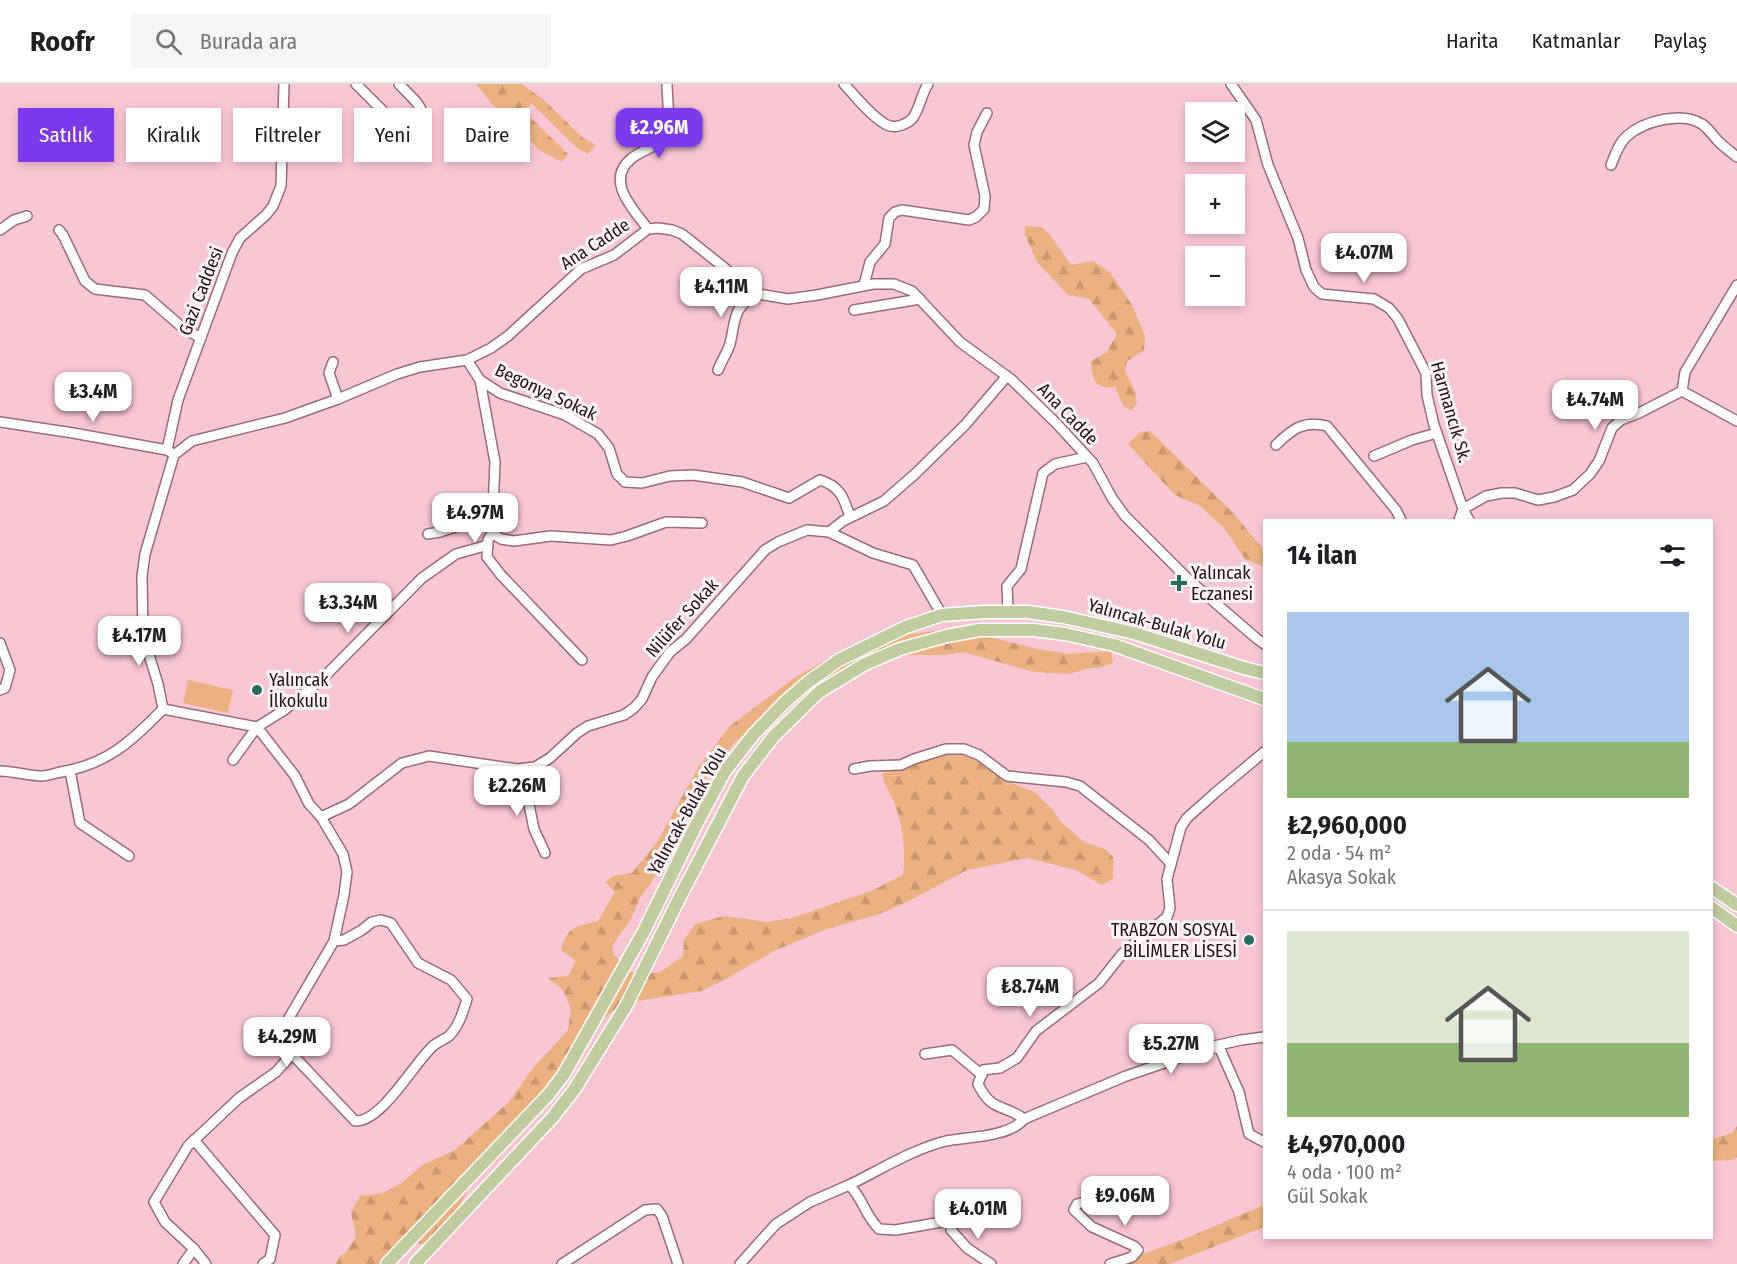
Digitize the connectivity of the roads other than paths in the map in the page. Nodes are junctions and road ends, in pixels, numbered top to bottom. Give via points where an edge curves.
1 (284, 84) edge
2 (356, 84) edge
3 (399, 84) edge
4 (667, 84) edge
5 (844, 84) edge
6 (928, 84) edge
7 (1231, 84) edge
8 (987, 113) dead end
9 (1737, 157) edge
10 (1611, 165) dead end
11 (27, 216) dead end
12 (648, 229) junction
13 (0, 230) edge
14 (60, 230) dead end
15 (864, 285) junction
16 (1737, 285) edge
17 (758, 294) junction
18 (920, 299) junction
19 (854, 310) dead end
20 (201, 338) junction
21 (467, 360) junction
22 (333, 362) dead end
23 (718, 370) dead end
24 (1007, 376) junction
25 (480, 380) junction
26 (1682, 391) junction
27 (338, 399) junction
28 (1737, 420) edge
29 (0, 422) edge
30 (1437, 433) junction
31 (1276, 445) dead end
32 (171, 453) junction
33 (1374, 456) dead end
34 (1087, 457) junction
35 (1463, 509) junction
36 (493, 514) junction
37 (850, 517) junction
38 (1400, 519) edge
39 (1459, 519) edge
40 (1468, 519) edge
41 (702, 523) dead end
42 (829, 532) junction
43 (492, 533) junction
44 (428, 534) dead end
45 (488, 545) junction
46 (1008, 612) junction
47 (942, 615) junction
48 (0, 643) edge
49 (1263, 643) edge
50 (582, 660) dead end
51 (1263, 673) edge
52 (0, 690) edge
53 (1263, 699) edge
54 (163, 709) junction
55 (257, 727) junction
56 (1263, 753) edge
57 (233, 760) dead end
58 (517, 769) junction
59 (854, 769) dead end
60 (0, 771) edge
61 (70, 771) junction
62 (321, 817) junction
63 (545, 853) dead end
64 (129, 856) dead end
65 (1171, 864) junction
66 (1713, 889) edge
67 (1737, 905) edge
68 (1713, 909) edge
69 (1737, 926) edge
70 (334, 941) junction
71 (1263, 1037) edge
72 (1211, 1047) junction
73 (292, 1054) junction
74 (925, 1054) dead end
75 (982, 1075) junction
76 (1024, 1119) junction
77 (194, 1140) junction
78 (1263, 1141) edge
79 (849, 1185) junction
80 (1144, 1186) dead end
81 (975, 1212) dead end
82 (953, 1220) junction
83 (194, 1249) junction
84 (183, 1264) edge
85 (206, 1264) edge
86 (263, 1264) edge
87 (387, 1264) edge
88 (415, 1264) edge
89 (562, 1264) edge
90 (678, 1264) edge
91 (740, 1264) edge
92 (991, 1264) edge
93 (1110, 1264) edge

1 - 20 street, Gazi Caddesi via 280,186 273,206 240,238 232,253
2 - 3 street via 416,138 423,115 421,107
4 - 12 street via 665,135 656,145 632,158 620,178 627,201
5 - 6 street via 890,127 911,120
7 - 30 street, Harmancık Sk. via 1256,120 1268,165 1314,287 1322,294 1374,299 1389,308 1426,373
8 - 15 street via 974,145 984,209 969,220 895,212 889,218 885,244 870,262
9 - 10 street via 1704,125 1687,118 1657,120 1642,126 1626,136
11 - 13 street
12 - 17 street, Ana Cadde via 682,234
12 - 21 street, Ana Cadde via 614,255 581,269 508,336
14 - 20 street via 85,281 95,289 146,295 183,328
15 - 17 street, Ana Cadde via 788,299
15 - 18 street, Ana Cadde via 894,284
16 - 26 street via 1685,372
17 - 23 street via 738,310 729,347
18 - 19 street
18 - 24 street, Ana Cadde via 960,342
20 - 32 street, Gazi Caddesi via 178,400
21 - 25 street, Begonya Sokak
21 - 27 street, Ana Cadde via 420,367
22 - 27 street via 328,373
24 - 34 street, Ana Cadde
24 - 37 street via 915,474 884,501
25 - 36 street via 495,462
25 - 37 street, Begonya Sokak via 500,393 565,415 598,434 609,448 617,474 625,482 693,475 742,482 789,498 820,480 832,483 839,491
26 - 28 street
26 - 35 street via 1612,428 1599,462 1573,490 1538,500 1502,493 1486,496
27 - 32 street, Ana Cadde via 285,418 192,441
29 - 32 street via 73,432
30 - 33 street
30 - 35 street, Harmancık Sk.
31 - 38 street via 1288,432 1302,426 1328,426
32 - 54 street via 142,576 143,635
34 - 46 street via 1055,464 1043,473 1021,569 1007,586
34 - 49 street, Ana Cadde via 1125,516 1207,596
35 - 39 street
35 - 40 street, Harmancık Sk.
36 - 43 street
36 - 44 street
37 - 42 street
41 - 43 street via 666,522 610,540 551,536 514,540
42 - 47 street via 913,565
42 - 58 street, Nilüfer Sokak via 807,530 765,550 670,652 634,708 588,726 536,767
43 - 45 street
45 - 50 street via 487,557 501,575
45 - 55 street via 456,554 422,578 322,679
46 - 47 main road, Yalıncak-Bulak Yolu
46 - 51 main road, Yalıncak-Bulak Yolu via 1063,617 1134,633
47 - 87 main road, Yalıncak-Bulak Yolu via 906,627 839,660 785,702 754,734 725,771 644,931 564,1074
48 - 52 street via 10,670 5,688
53 - 88 main road, Yalıncak-Bulak Yolu via 1114,645 1033,630 980,630 900,649 865,664 819,692 774,736 743,776 626,1006 573,1090 552,1118
54 - 55 street
54 - 61 street via 112,754
55 - 57 street
55 - 62 street
56 - 65 street via 1187,818
58 - 62 street, Nilüfer Sokak via 429,756 402,763 349,804
58 - 63 street
59 - 65 street via 901,765 946,749 964,749 1007,776 1080,786 1149,840
60 - 61 street via 42,776
61 - 64 street via 80,823
62 - 70 street via 343,854 347,872
65 - 75 street via 1167,916 1122,954 1099,983 1036,1031 1017,1058 1000,1068 983,1070
66 - 67 main road
68 - 69 main road
70 - 73 street via 286,1023
70 - 73 street via 344,940 372,922 391,923 418,963 451,980 467,999 461,1018 448,1036 433,1045 386,1104 362,1121 355,1121
71 - 72 street
72 - 76 street via 1125,1076
72 - 78 street via 1220,1049 1239,1092 1249,1134
73 - 77 street
74 - 75 street via 952,1050
75 - 76 street via 978,1084 993,1105
76 - 79 street via 1021,1124 990,1136 945,1142 914,1153
77 - 83 street via 154,1202 165,1222
77 - 86 street via 275,1235 270,1259
79 - 82 street via 879,1229 896,1230
79 - 91 street via 810,1202 776,1224
80 - 93 street via 1077,1204 1074,1210 1092,1227 1138,1250 1132,1257
81 - 82 street
82 - 92 street via 951,1230 967,1248
83 - 84 street
83 - 85 street
89 - 90 street via 645,1210 657,1209

